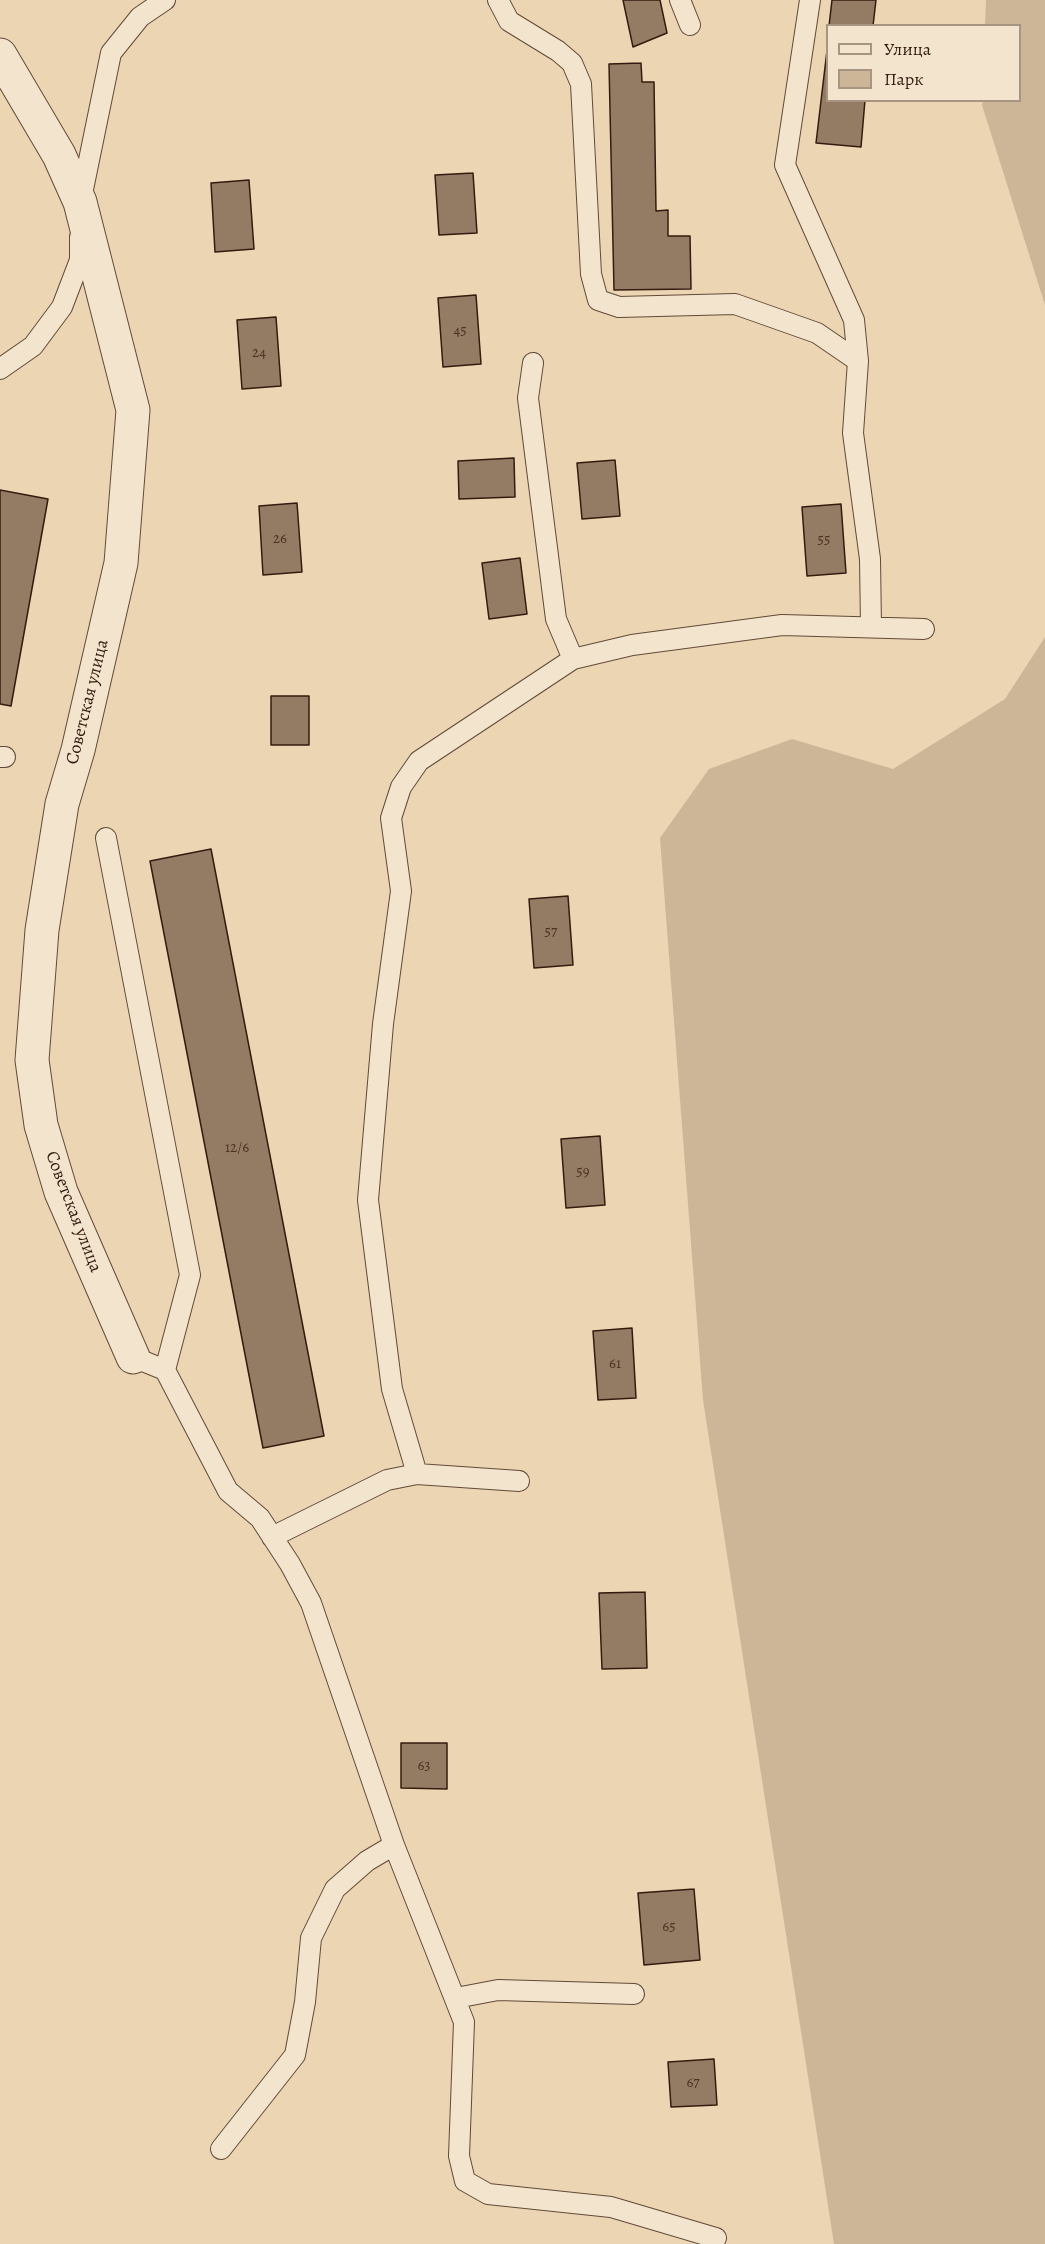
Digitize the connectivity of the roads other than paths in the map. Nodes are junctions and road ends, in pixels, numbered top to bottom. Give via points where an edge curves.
1 (165, 0) edge
2 (498, 0) edge
3 (680, 0) edge
4 (810, 0) edge
5 (690, 25) dead end
6 (0, 56) edge
7 (80, 202) junction
8 (858, 361) junction
9 (533, 363) dead end
10 (0, 369) edge
11 (871, 627) junction
12 (924, 629) dead end
13 (573, 659) junction
14 (106, 838) dead end
15 (133, 1357) joint
16 (165, 1370) junction
17 (417, 1474) junction
18 (519, 1481) dead end
19 (272, 1537) junction
20 (394, 1845) junction
21 (634, 1994) dead end
22 (456, 1998) junction
23 (221, 2149) dead end
24 (716, 2238) dead end

1 - 7 lane via 140,16 111,53
2 - 8 lane via 509,21 572,63 580,84 591,274 598,300 619,308 735,304 817,333
3 - 5 lane
4 - 8 lane via 785,165 855,320
6 - 7 street, Советская улица via 59,155
7 - 10 lane via 80,260 62,307 33,346
7 - 15 street, Советская улица via 133,410 121,563 62,804 42,930 32,1060 41,1125 61,1192
8 - 11 lane via 853,433 870,559
9 - 13 lane via 528,398 556,619
11 - 12 lane
11 - 13 lane via 782,625 720,631
13 - 17 lane via 419,761 401,788 391,818 401,891 368,1200 392,1389
14 - 16 lane via 190,1275
15 - 16 lane
16 - 19 lane via 228,1491 260,1518
17 - 18 lane
17 - 19 lane via 387,1480
19 - 20 lane via 310,1603
20 - 22 lane
20 - 23 lane via 367,1861 335,1889 310,1938 305,2002 295,2055
21 - 22 lane via 498,1990
22 - 24 lane via 464,2022 459,2156 465,2181 488,2194 611,2207

